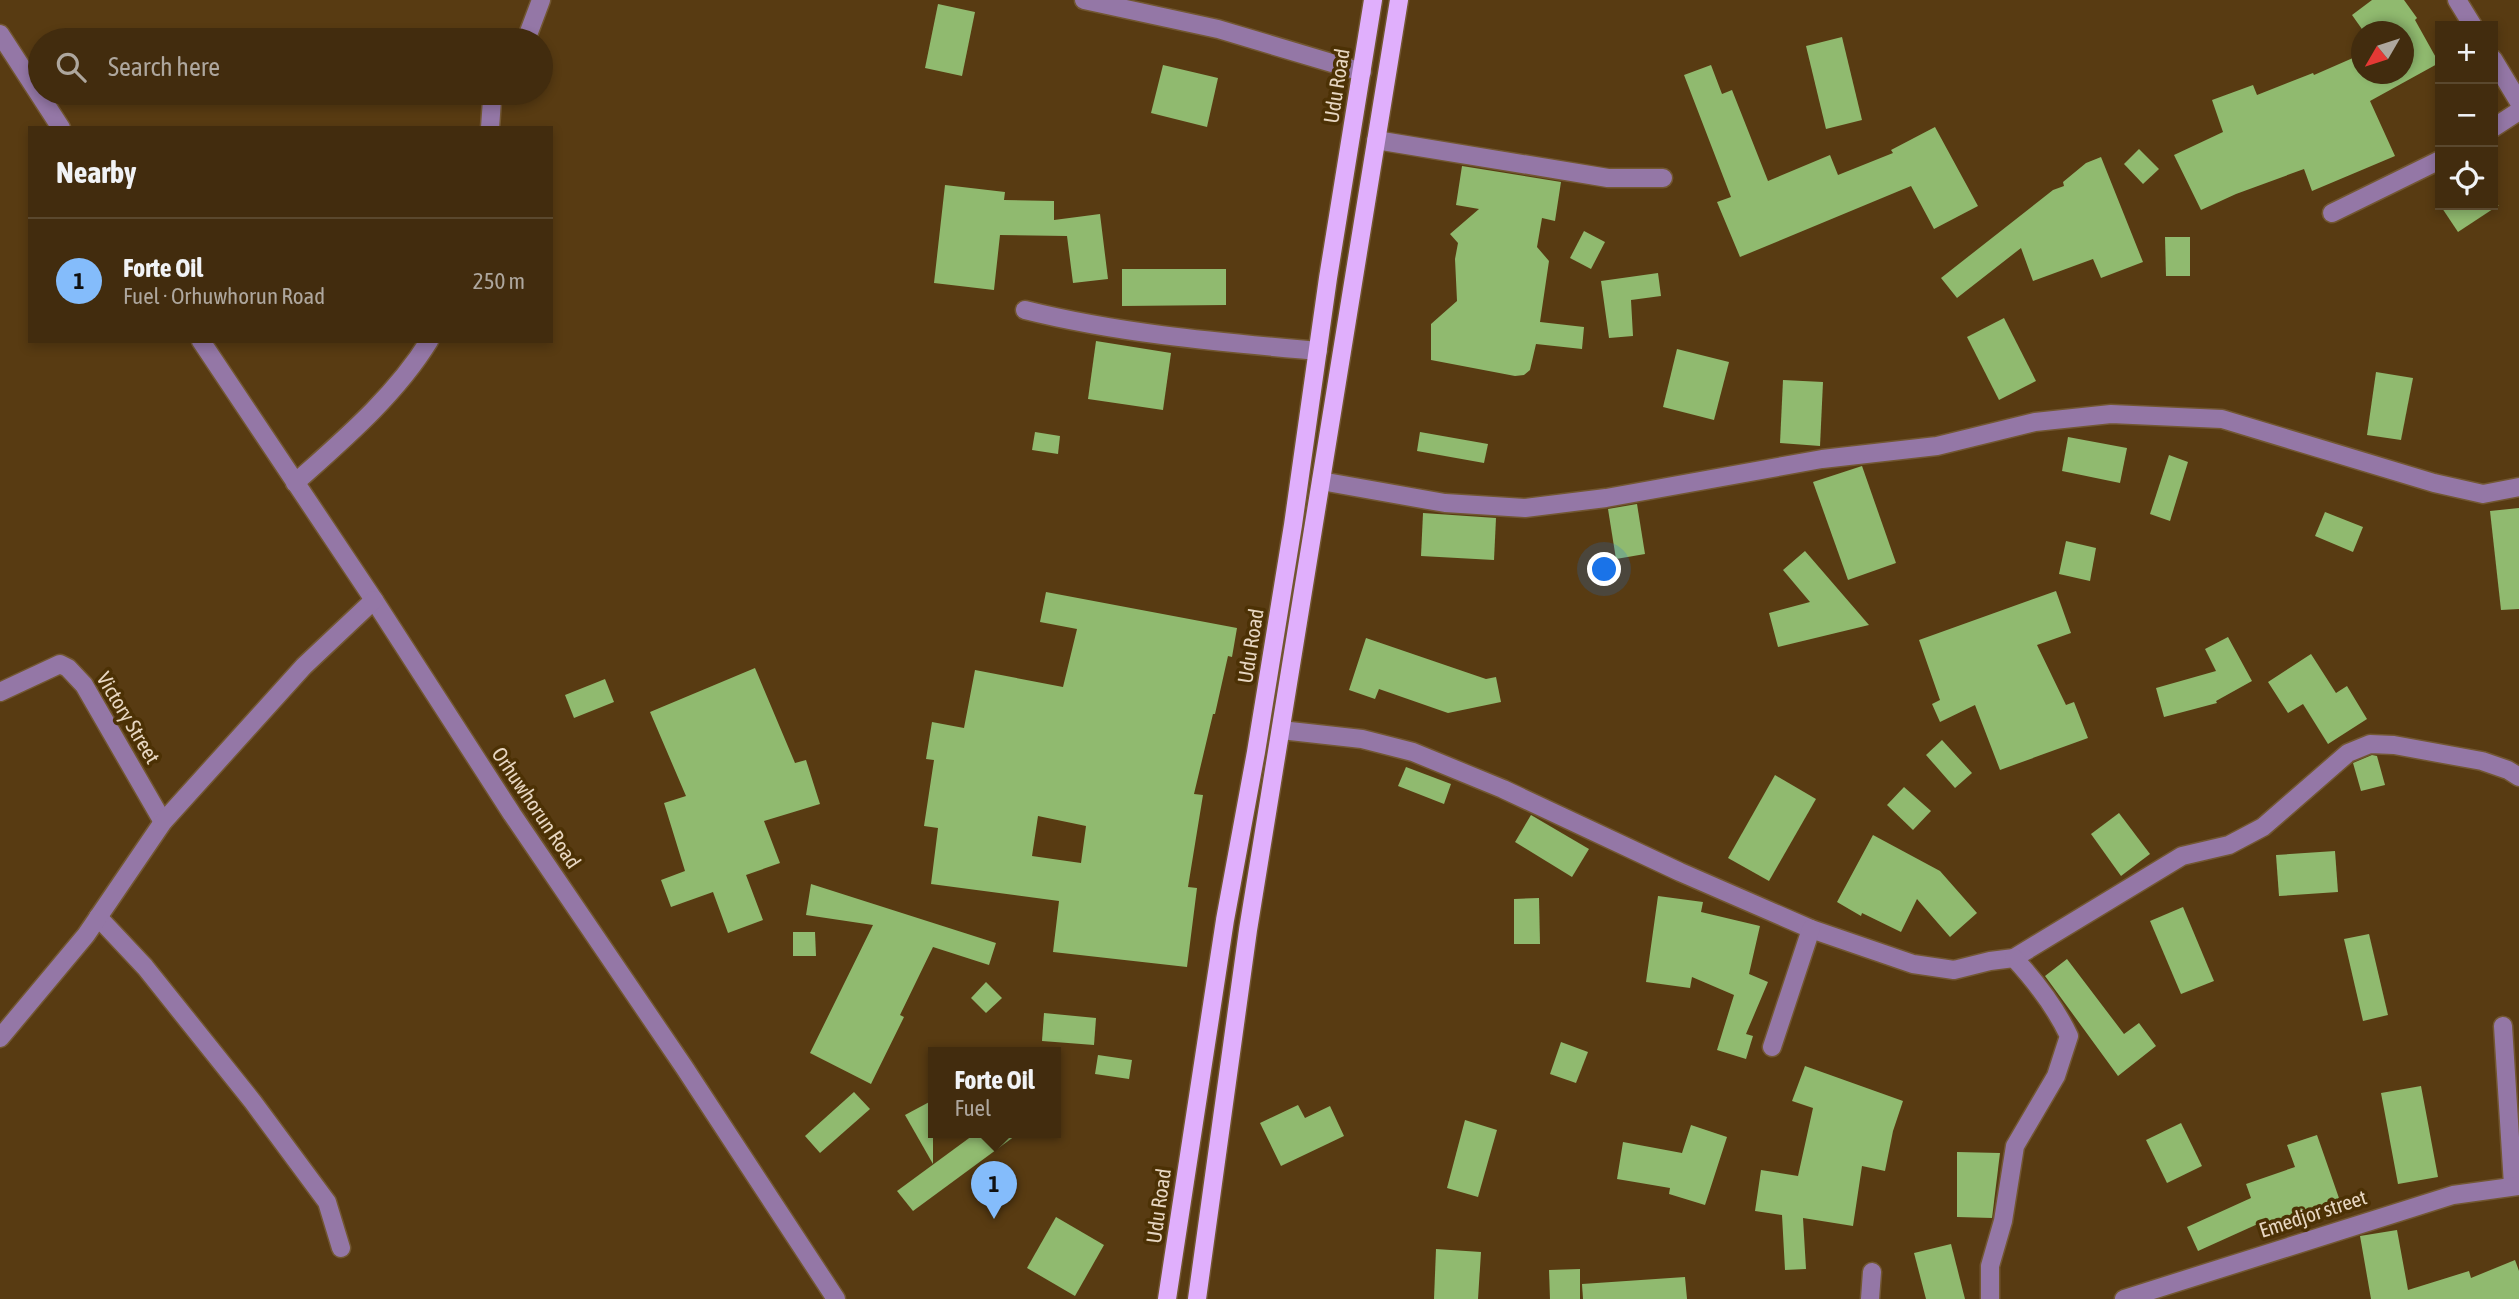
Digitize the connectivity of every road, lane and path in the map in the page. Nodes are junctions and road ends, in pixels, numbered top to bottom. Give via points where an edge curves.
1 (541, 0) edge
2 (1084, 0) edge
3 (1373, 0) edge
4 (1399, 0) edge
5 (2458, 0) edge
6 (2470, 21) edge
7 (531, 28) edge
8 (0, 34) edge
9 (2498, 67) edge
10 (1362, 72) junction
11 (28, 77) edge
12 (2519, 102) edge
13 (46, 105) edge
14 (491, 105) edge
15 (2519, 111) edge
16 (2498, 125) edge
17 (60, 126) edge
18 (489, 126) edge
19 (1376, 140) junction
20 (2435, 162) edge
21 (1663, 178) dead end
22 (2332, 213) dead end
23 (1025, 310) dead end
24 (202, 343) edge
25 (428, 343) edge
26 (1318, 351) junction
27 (1321, 481) junction
28 (295, 483) junction
29 (2519, 487) edge
30 (374, 600) junction
31 (0, 692) edge
32 (1281, 730) junction
33 (2519, 777) edge
34 (163, 821) junction
35 (98, 917) junction
36 (1811, 929) junction
37 (2014, 958) junction
38 (2503, 1026) dead end
39 (0, 1038) edge
40 (1772, 1047) dead end
41 (2516, 1186) edge
42 (341, 1248) dead end
43 (1872, 1272) dead end
44 (836, 1299) edge
45 (1167, 1299) edge
46 (1197, 1299) edge
47 (1870, 1299) edge
48 (1990, 1299) edge
49 (2124, 1299) edge

1 - 7 street
2 - 10 street via 1218,29
3 - 10 main road, Udu Road
4 - 19 main road, Udu Road
5 - 6 street
8 - 11 street
9 - 12 street
10 - 26 main road, Udu Road
13 - 17 street
14 - 18 street
15 - 16 street
19 - 21 street via 1608,178
19 - 27 main road, Udu Road
20 - 22 street
23 - 26 street via 1092,326
24 - 28 street, Orhuwhorun Road
25 - 28 street via 416,363 355,429
26 - 45 main road, Udu Road
27 - 29 street via 1445,503 1525,508 1822,459 1937,446 2035,422 2111,414 2222,419 2434,483 2483,494
27 - 32 main road, Udu Road
28 - 30 street, Orhuwhorun Road
30 - 34 street via 304,666
30 - 44 street, Orhuwhorun Road
31 - 34 street, Victory Street via 60,664 68,668 84,685
32 - 36 street via 1362,739 1413,752
32 - 46 main road, Udu Road
33 - 37 street via 2482,761 2370,744 2348,753 2263,827 2230,845 2182,856
34 - 35 street
35 - 39 street
35 - 42 street via 253,1102 327,1202
36 - 37 street via 1913,964 1954,970
36 - 40 street
37 - 48 street via 2035,980 2069,1035 2056,1076 2015,1146 1990,1266
38 - 41 street
41 - 49 street, Emedjor street via 2453,1195
43 - 47 street

